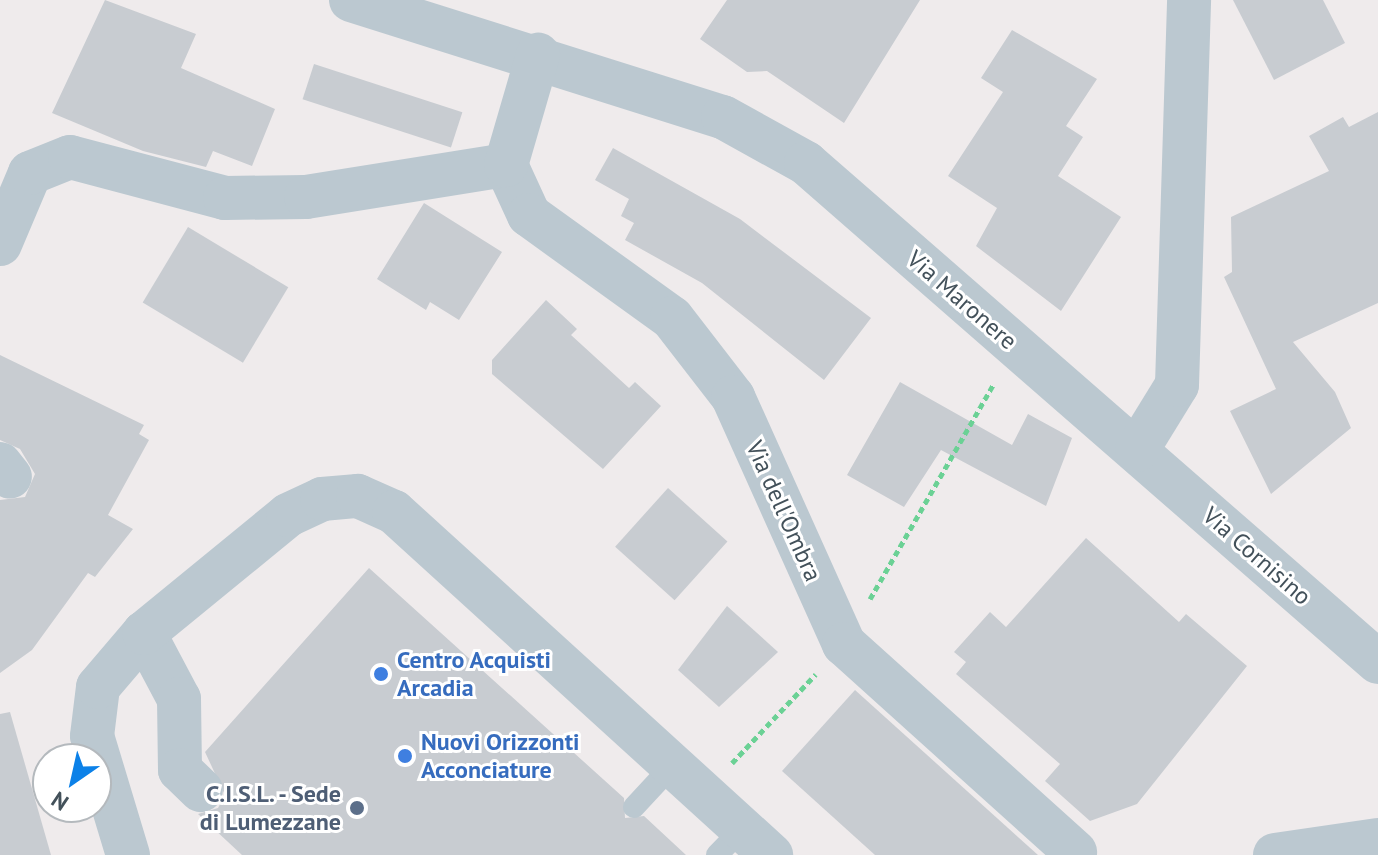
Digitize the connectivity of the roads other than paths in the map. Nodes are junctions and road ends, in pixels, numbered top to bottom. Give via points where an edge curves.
1 (351, 0) edge
2 (1189, 0) edge
3 (538, 55) junction
4 (506, 165) junction
5 (0, 244) edge
6 (1137, 450) junction
7 (144, 633) junction
8 (1378, 662) edge
9 (688, 780) junction
10 (201, 790) dead end
11 (634, 807) dead end
12 (1378, 840) edge
13 (743, 846) edge
14 (1075, 852) dead end
15 (128, 855) edge
16 (1275, 855) edge

1 - 3 street, Via Maronere
2 - 6 street via 1177,385
3 - 4 street
3 - 6 street, Via Maronere via 723,117 806,163
4 - 5 street via 306,197 225,198 70,157 30,173
4 - 14 street, Via dell'Ombra via 529,215 672,318 733,397 844,644
6 - 8 street, Via Cornisino
7 - 9 street via 288,515 322,499 358,496 394,512
7 - 10 street via 179,699 180,770
7 - 15 street via 98,687 92,736
9 - 11 lane
9 - 13 street
12 - 16 street

